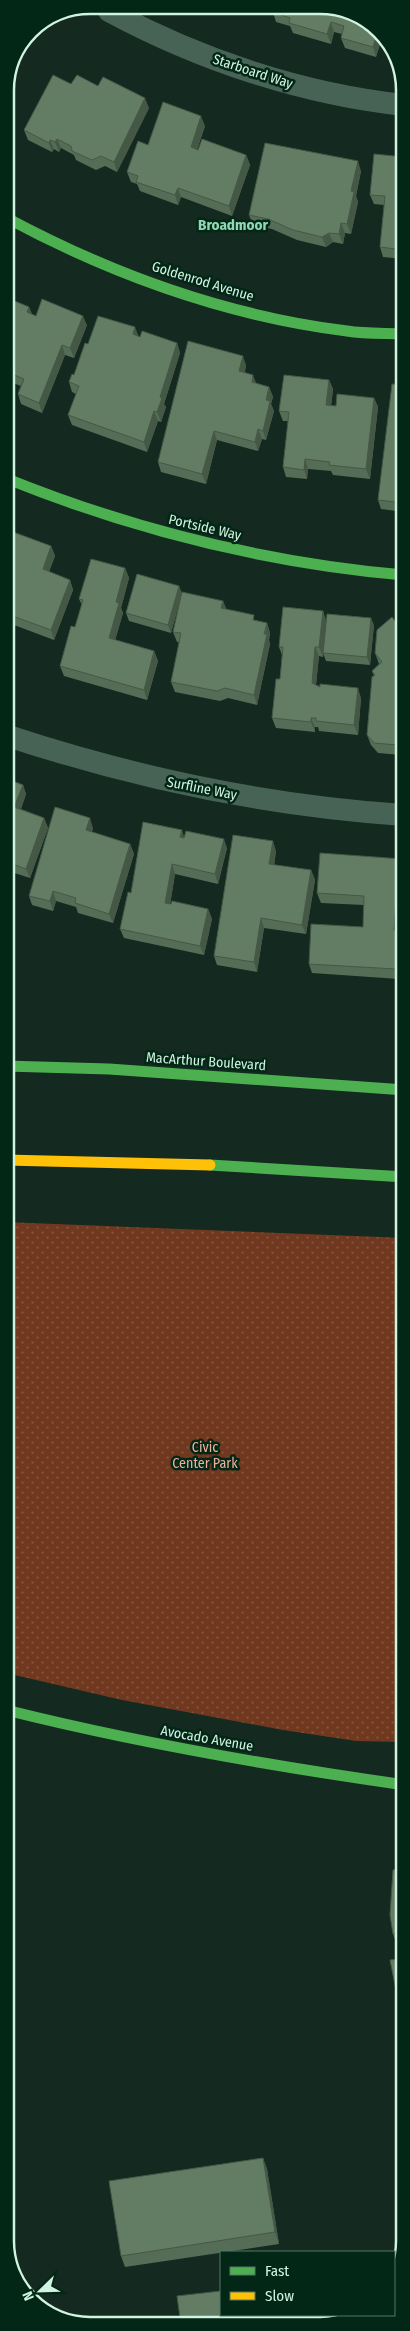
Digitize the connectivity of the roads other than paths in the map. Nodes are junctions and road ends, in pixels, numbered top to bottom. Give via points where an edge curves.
1 (115, 14) edge
2 (396, 104) edge
3 (14, 222) edge
4 (396, 334) edge
5 (14, 481) edge
6 (396, 573) edge
7 (14, 738) edge
8 (396, 814) edge
9 (14, 1066) edge
10 (396, 1089) edge
11 (14, 1160) edge
12 (396, 1176) edge
13 (14, 1712) edge
14 (396, 1784) edge

1 - 2 street, Starboard Way via 208,57 289,83
3 - 4 street, Goldenrod Avenue via 114,268 223,305 278,319 354,332
5 - 6 street, Portside Way via 78,506 203,543 331,567
7 - 8 street, Surfline Way via 127,772 204,789 283,803
9 - 10 street, MacArthur Boulevard via 109,1069
11 - 12 street via 186,1164
13 - 14 street, Avocado Avenue via 190,1752

